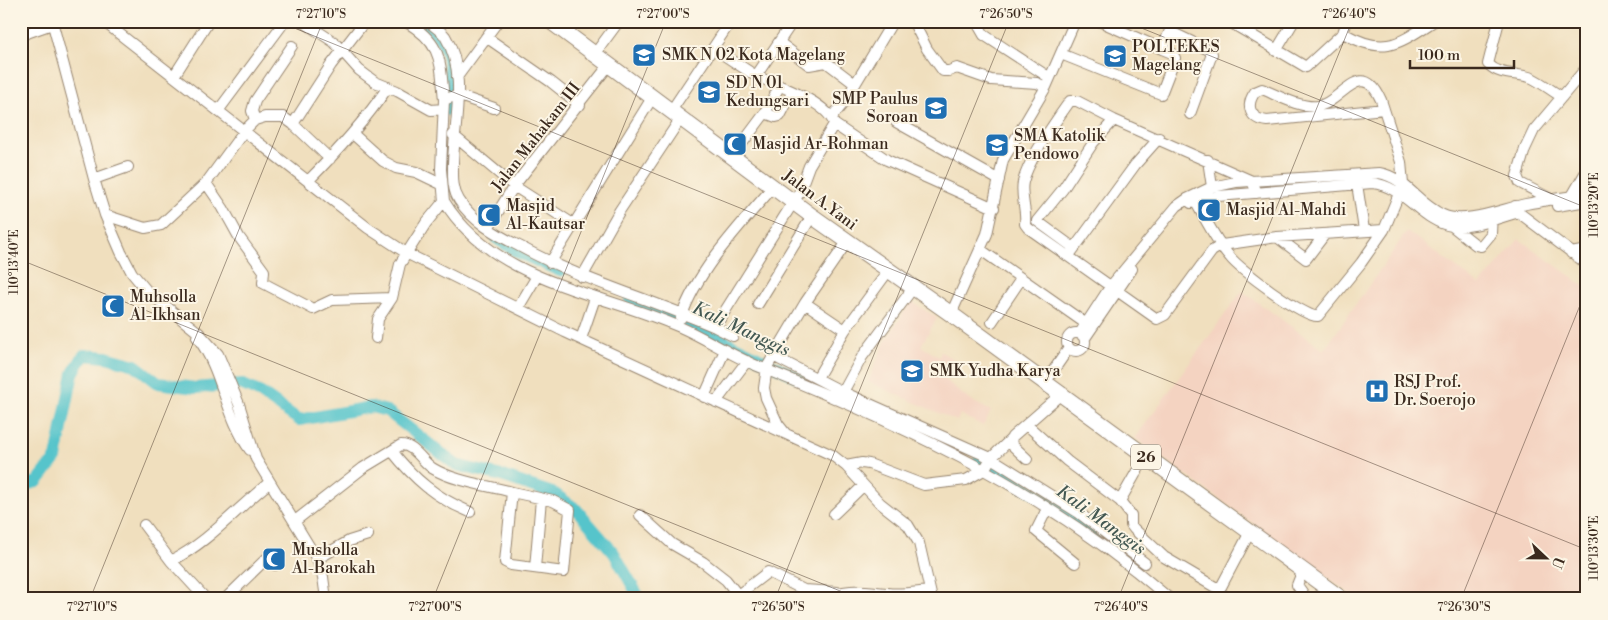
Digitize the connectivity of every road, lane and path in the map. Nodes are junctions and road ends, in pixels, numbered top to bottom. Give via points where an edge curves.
1 (103, 21) edge
2 (209, 21) edge
3 (285, 21) edge
4 (302, 21) edge
5 (365, 21) edge
6 (405, 21) edge
7 (428, 21) edge
8 (498, 21) edge
9 (550, 21) edge
10 (619, 21) edge
11 (731, 21) edge
12 (793, 21) edge
13 (893, 21) edge
14 (913, 21) edge
15 (976, 21) edge
16 (1075, 21) edge
17 (1099, 21) edge
18 (1174, 21) edge
19 (1228, 21) edge
20 (1347, 21) edge
21 (1434, 21) edge
22 (1499, 21) edge
23 (52, 23) edge
24 (1290, 23) edge
25 (1171, 32) junction
26 (1342, 33) junction
27 (21, 35) edge
28 (486, 37) junction
29 (780, 43) junction
30 (292, 46) dead end
31 (713, 48) junction
32 (1162, 49) junction
33 (342, 50) junction
34 (1276, 51) junction
35 (594, 54) junction
36 (1061, 54) junction
37 (609, 65) junction
38 (1587, 67) edge
39 (174, 76) junction
40 (756, 76) junction
41 (457, 77) junction
42 (1048, 82) junction
43 (855, 84) junction
44 (388, 87) junction
45 (779, 87) junction
46 (792, 93) junction
47 (457, 95) junction
48 (1562, 97) junction
49 (652, 98) junction
50 (444, 103) junction
51 (580, 105) junction
52 (494, 108) dead end
53 (1384, 109) junction
54 (218, 111) junction
55 (765, 113) junction
56 (1190, 114) dead end
57 (676, 115) junction
58 (255, 120) junction
59 (833, 120) junction
60 (1114, 120) junction
61 (896, 122) dead end
62 (293, 124) junction
63 (244, 131) junction
64 (353, 134) junction
65 (453, 135) junction
66 (1159, 138) junction
67 (732, 156) junction
68 (330, 159) junction
69 (1208, 160) junction
70 (128, 167) dead end
71 (1587, 170) edge
72 (94, 180) junction
73 (999, 180) junction
74 (308, 181) junction
75 (1252, 181) junction
76 (206, 183) junction
77 (441, 184) junction
78 (1358, 184) junction
79 (514, 186) junction
80 (774, 186) junction
81 (1212, 187) junction
82 (1401, 188) junction
83 (1257, 193) junction
84 (1587, 194) edge
85 (1572, 196) junction
86 (1554, 200) junction
87 (444, 201) junction
88 (793, 201) junction
89 (1195, 201) junction
90 (1587, 201) edge
91 (994, 208) junction
92 (1516, 210) junction
93 (105, 215) junction
94 (1492, 215) junction
95 (812, 216) junction
96 (1026, 216) junction
97 (1037, 220) junction
98 (574, 224) junction
99 (1452, 226) junction
100 (488, 228) junction
101 (1364, 230) junction
102 (1384, 230) junction
103 (1325, 234) junction
104 (1278, 237) junction
105 (847, 242) junction
106 (1222, 245) junction
107 (981, 250) junction
108 (1587, 250) edge
109 (1071, 252) junction
110 (1571, 253) junction
111 (408, 254) junction
112 (550, 263) junction
113 (1587, 264) edge
114 (889, 270) junction
115 (537, 276) junction
116 (582, 277) junction
117 (1021, 279) junction
118 (913, 288) junction
119 (1113, 289) junction
120 (392, 298) junction
121 (595, 298) junction
122 (805, 303) junction
123 (758, 304) dead end
124 (518, 308) junction
125 (683, 314) junction
126 (951, 314) junction
127 (992, 322) dead end
128 (679, 326) junction
129 (715, 328) junction
130 (845, 330) junction
131 (1083, 332) junction
132 (733, 336) dead end
133 (376, 338) dead end
134 (581, 339) junction
135 (725, 350) junction
136 (747, 361) junction
137 (769, 362) junction
138 (218, 366) junction
139 (817, 378) junction
140 (1044, 384) junction
141 (843, 392) junction
142 (1060, 395) junction
143 (704, 396) junction
144 (716, 402) junction
145 (1027, 426) junction
146 (786, 434) junction
147 (1011, 439) junction
148 (392, 450) junction
149 (1145, 456) junction
150 (256, 459) junction
151 (1027, 459) dead end
152 (987, 464) junction
153 (846, 466) junction
154 (269, 483) junction
155 (863, 486) junction
156 (512, 492) junction
157 (541, 499) junction
158 (1120, 501) junction
159 (1047, 509) junction
160 (470, 512) dead end
161 (834, 514) dead end
162 (640, 515) dead end
163 (295, 521) junction
164 (144, 525) dead end
165 (1250, 532) junction
166 (368, 535) dead end
167 (317, 559) junction
168 (171, 561) junction
169 (1075, 563) dead end
170 (1145, 563) dead end
171 (275, 565) dead end
172 (535, 568) junction
173 (1303, 570) junction
174 (1219, 587) junction
175 (836, 592) junction
176 (931, 595) edge
177 (739, 597) edge
178 (206, 599) edge
179 (225, 599) edge
180 (326, 599) edge
181 (823, 599) edge
182 (1170, 599) edge
183 (1229, 599) edge
184 (1307, 599) edge
185 (1342, 599) edge

1 - 39 street
2 - 39 street
3 - 54 street
4 - 33 street
5 - 33 street
6 - 50 street via 435,46 440,61
7 - 41 street via 444,35 454,56
8 - 28 street
9 - 35 highway, Jalan A.Yani / 26
10 - 35 street
11 - 31 street
12 - 29 street
13 - 43 street
14 - 42 street via 943,71 957,68 1000,82
15 - 42 street via 984,36
16 - 36 street
17 - 32 street
18 - 25 street
19 - 34 street
20 - 26 street
21 - 26 street via 1386,46 1370,46
22 - 48 street via 1488,64 1497,71 1532,78
23 - 27 street
23 - 72 street
24 - 34 street
25 - 32 street
25 - 56 street via 1212,54
26 - 34 street via 1307,67
28 - 41 street
28 - 51 street
29 - 40 street
29 - 43 street via 809,64 816,66 826,62
30 - 58 street via 255,101 252,112
31 - 40 street
31 - 57 street
32 - 36 street via 1175,58 1161,94
33 - 44 street via 360,70
33 - 62 street
35 - 37 highway, Jalan A.Yani / 26
36 - 42 street
37 - 49 highway, Jalan A.Yani / 26
37 - 51 street, Jalan Mahakam III
38 - 48 street
39 - 54 street
40 - 45 street
41 - 47 street
42 - 73 street via 1010,147
43 - 59 street
44 - 50 street via 431,110
44 - 64 street
45 - 46 street
45 - 55 street
46 - 55 street via 780,116
46 - 59 street via 813,102
47 - 50 street
47 - 52 street
47 - 65 street
48 - 86 street via 1534,130 1517,176 1520,183
49 - 57 highway, Jalan A.Yani / 26
49 - 98 street
50 - 77 street
51 - 79 street, Jalan Mahakam III
53 - 53 street via 1268,121 1254,118 1249,111 1253,96 1259,90 1303,105 1317,106 1324,105 1347,86 1358,82 1370,85 1376,91
53 - 82 street via 1401,162
54 - 63 street
55 - 67 street
57 - 67 highway, Jalan A.Yani / 26
57 - 116 street
58 - 62 street via 283,118
58 - 63 street
59 - 88 street
59 - 91 street via 887,160
60 - 66 street
60 - 96 street via 1078,101 1070,101 1023,181
60 - 97 street via 1093,143 1063,189
61 - 73 street
62 - 68 street
63 - 74 street
63 - 76 street
64 - 68 street
64 - 77 street via 389,164
65 - 79 street
65 - 100 street via 453,184 458,199
66 - 69 street
66 - 109 street
67 - 80 highway, Jalan A.Yani / 26
68 - 74 street
69 - 75 street
69 - 81 street
70 - 72 street
71 - 85 street
72 - 93 street
73 - 91 street
74 - 111 street via 368,228
75 - 81 street
75 - 82 street via 1379,173 1399,179
75 - 83 street
76 - 93 street via 174,215 153,228
76 - 120 street via 238,237 264,271 263,283 313,309 332,300
77 - 87 street
78 - 82 street
78 - 83 street
78 - 101 street
79 - 98 street
79 - 100 street, Jalan Mahakam III
80 - 88 highway, Jalan A.Yani / 26
80 - 125 street via 739,226 704,275
81 - 119 street via 1177,206
82 - 94 street via 1453,218
82 - 99 street via 1440,223
82 - 102 street
83 - 89 street
84 - 85 street
85 - 86 street
86 - 92 street
87 - 111 street via 426,223
87 - 115 street via 456,221 472,236
88 - 95 highway, Jalan A.Yani / 26
88 - 129 street
89 - 106 street
89 - 119 street via 1174,216
90 - 92 street
91 - 107 street
92 - 94 street
92 - 110 street
93 - 138 street via 132,273 147,291 210,343
94 - 99 street via 1469,225
94 - 99 street via 1491,234 1481,246
95 - 105 highway, Jalan A.Yani / 26
95 - 123 street
96 - 97 street
96 - 109 street via 1026,226
97 - 109 street
98 - 112 street
100 - 112 street
101 - 102 street
101 - 103 street
102 - 106 street via 1321,314 1315,317 1252,276 1233,260
103 - 104 street
103 - 104 street via 1306,259
104 - 106 street
105 - 114 highway, Jalan A.Yani / 26
105 - 122 street
106 - 119 street via 1212,251 1160,319
107 - 117 street
107 - 126 street
108 - 110 street
109 - 119 street
110 - 113 street
111 - 120 street via 400,264
111 - 124 street
112 - 116 street
114 - 118 highway, Jalan A.Yani / 26
114 - 130 street
115 - 121 street
115 - 124 street
116 - 125 street
117 - 127 street
117 - 131 street
118 - 126 highway, Jalan A.Yani / 26
118 - 141 street via 862,357
119 - 131 street
119 - 131 street
120 - 133 street via 378,319
121 - 128 street
121 - 134 street
122 - 130 street
122 - 137 street
124 - 134 street
125 - 128 street
125 - 129 street
126 - 140 highway, 26
128 - 135 street
129 - 132 street
130 - 139 street
131 - 140 street via 1085,344 1075,351 1069,348
134 - 143 street
135 - 136 street
135 - 143 street
136 - 137 street
136 - 144 street
137 - 139 street
137 - 146 street via 766,398
137 - 152 street
138 - 150 street via 239,404
138 - 150 street via 226,402 240,434
139 - 141 street
140 - 142 highway, 26
141 - 152 street
142 - 145 street
142 - 149 highway, 26
143 - 144 street
144 - 146 street
145 - 147 street
145 - 158 street via 1067,462
146 - 153 street via 832,455
147 - 151 street via 1011,444
147 - 152 street
148 - 156 street via 401,445 408,446 444,474
148 - 160 street via 408,472 430,492
148 - 163 street
149 - 158 street
149 - 165 highway, 26
150 - 154 street
152 - 153 street via 966,480 924,485 868,464
152 - 159 street
152 - 170 street via 1079,512
153 - 155 street
154 - 163 street
154 - 168 street via 208,537
155 - 161 street
155 - 176 street via 912,531 919,543
156 - 157 street
156 - 172 street via 505,562
157 - 172 street
157 - 172 street via 560,503 570,510 571,515 564,572
158 - 174 street via 1131,515 1134,530 1164,557
159 - 169 street via 1036,531
159 - 182 street via 1147,579
162 - 177 street via 672,544 726,580
163 - 167 street
164 - 168 street
165 - 173 highway, 26
165 - 174 street via 1223,585
166 - 167 street via 349,541
167 - 180 street
168 - 178 street
171 - 179 street via 266,560
173 - 184 street via 1297,585
173 - 185 highway, 26
174 - 183 street via 1220,594
175 - 176 street
175 - 177 street via 804,590 768,572
175 - 181 street

